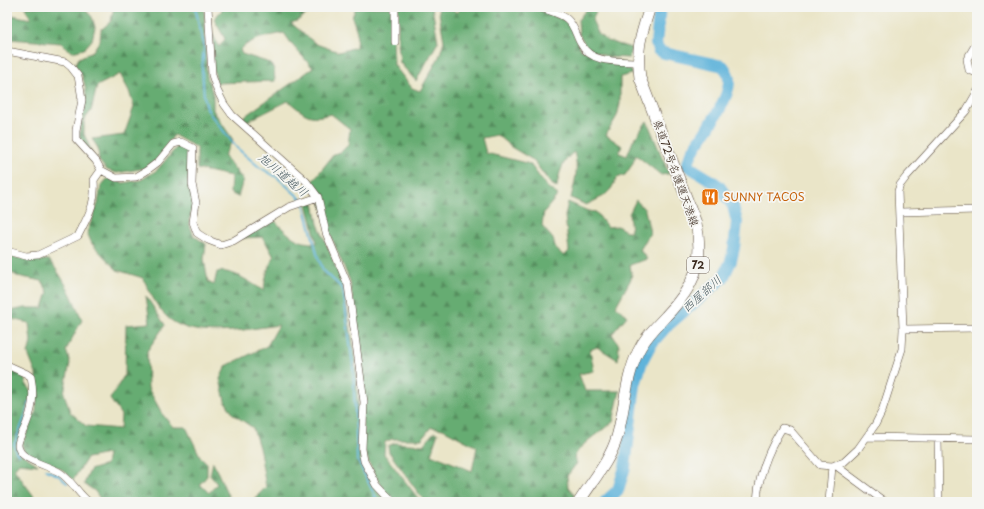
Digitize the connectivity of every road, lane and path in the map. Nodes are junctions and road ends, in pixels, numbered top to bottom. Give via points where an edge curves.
1 (208, 7) edge
2 (395, 7) edge
3 (539, 7) edge
4 (650, 7) edge
5 (395, 42) dead end
6 (977, 42) edge
7 (7, 51) edge
8 (638, 62) junction
9 (977, 73) edge
10 (977, 92) edge
11 (101, 170) junction
12 (318, 197) junction
13 (977, 210) edge
14 (900, 212) junction
15 (7, 251) edge
16 (977, 328) edge
17 (903, 329) junction
18 (7, 365) edge
19 (867, 437) junction
20 (938, 438) junction
21 (977, 439) edge
22 (834, 466) junction
23 (89, 502) edge
24 (393, 502) edge
25 (579, 502) edge
26 (757, 502) edge
27 (829, 502) edge
28 (885, 502) edge
29 (939, 502) edge

1 - 12 street via 212,76 224,104 232,115 306,181
2 - 5 street
3 - 8 street via 566,18 572,24 584,50 594,56 604,60
4 - 8 main road, 県道72号名護運天港線 / 72 via 640,40
6 - 9 street via 967,58 969,70
7 - 11 street via 64,62 71,67 78,76 82,100 76,139
8 - 25 main road, 県道72号名護運天港線 / 72 via 640,78 696,223 700,248 698,262 688,289 643,342 638,352 629,376 616,439 608,458
10 - 14 street via 966,111 900,185
11 - 12 street via 116,178 136,177 158,162 173,144 182,142 193,148 192,184 196,203 193,222 197,233 221,245 234,241 289,207
11 - 15 street via 94,180 94,201 78,236 38,254 26,256
12 - 24 street via 326,233 348,285 364,402 364,460 377,484
13 - 14 street
14 - 17 street
16 - 17 street
17 - 19 street via 902,349 882,411
18 - 23 street via 31,377 33,388 28,421 18,444 20,452 25,457 59,471
19 - 20 street
19 - 22 street via 844,462
20 - 21 street
20 - 29 street
22 - 26 street via 820,465 790,430 782,428 765,460
22 - 27 street
22 - 28 street

